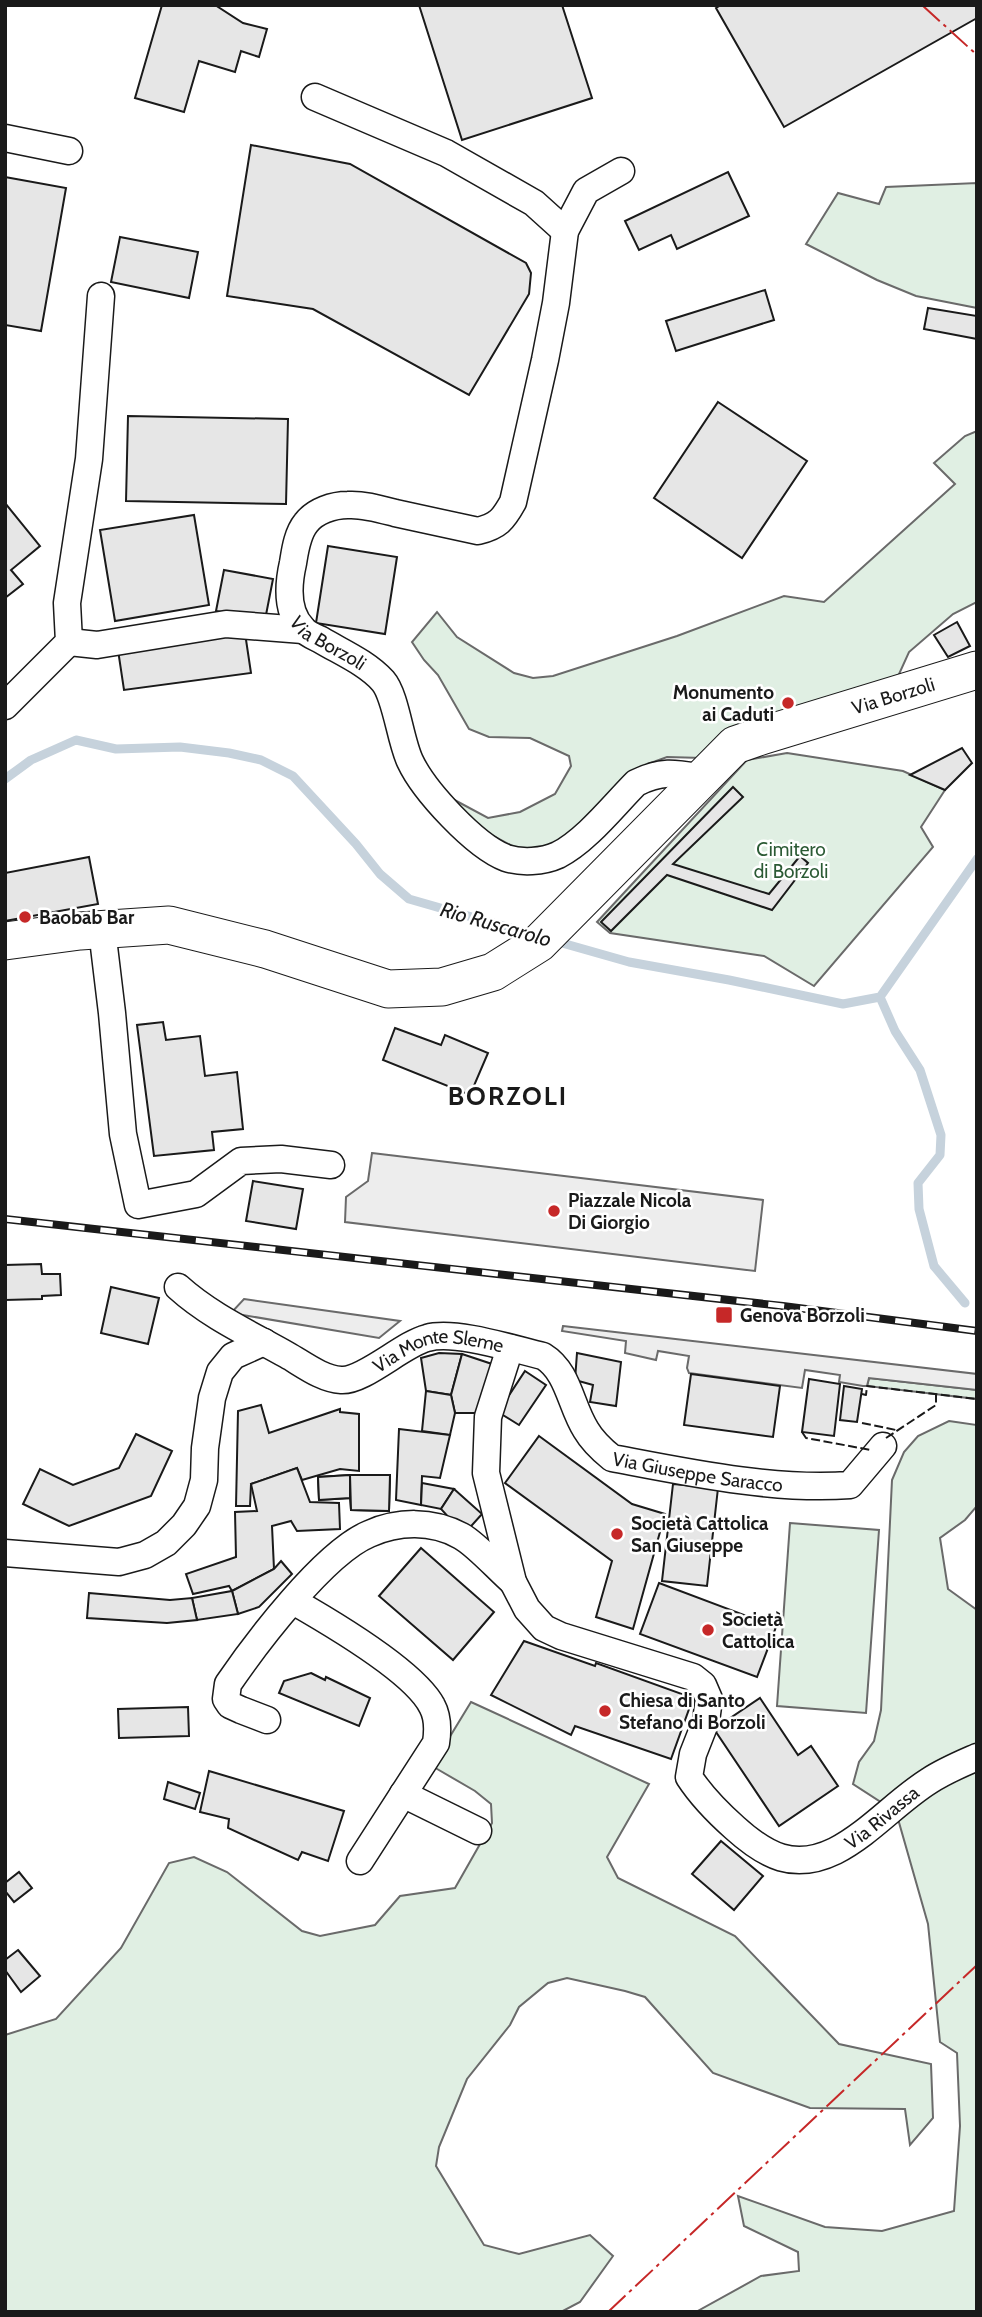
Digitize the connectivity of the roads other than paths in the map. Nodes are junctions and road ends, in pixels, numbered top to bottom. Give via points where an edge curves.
1 (315, 97) dead end
2 (5, 138) edge
3 (69, 151) dead end
4 (621, 171) dead end
5 (565, 231) junction
6 (101, 296) dead end
7 (303, 630) junction
8 (69, 642) junction
9 (977, 670) edge
10 (5, 706) edge
11 (703, 778) junction
12 (102, 930) junction
13 (5, 941) edge
14 (331, 1165) dead end
15 (178, 1287) dead end
16 (264, 1342) junction
17 (510, 1348) junction
18 (883, 1446) dead end
19 (5, 1553) edge
20 (513, 1582) junction
21 (293, 1601) junction
22 (267, 1720) dead end
23 (977, 1757) edge
24 (403, 1794) junction
25 (478, 1831) dead end
26 (360, 1861) dead end

1 - 5 street via 446,153 534,203
2 - 3 street
4 - 5 street, Via Borzoli via 586,191
5 - 7 street, Via Borzoli via 545,360 513,502 505,515 494,527 478,531 348,505 314,515 299,536 289,582 294,616
6 - 8 street via 89,459 67,603
7 - 8 street via 226,624 97,645
7 - 11 street, Via Borzoli via 366,667 384,683 411,764 458,823 507,858 523,861 556,856 582,838 636,783 652,775 671,772
8 - 10 street
9 - 11 main road, Via Borzoli via 764,734 735,746
11 - 12 main road, Via Borzoli via 548,933 493,972 442,987 388,989 265,949 169,925
12 - 13 main road, Via Borzoli
12 - 14 street via 123,1134 138,1205 196,1194 241,1161 281,1159
15 - 16 street, Via Monte Sleme
16 - 17 street, Via Monte Sleme via 341,1380 357,1376 430,1336
16 - 19 street via 233,1356 220,1371 197,1506 166,1543 119,1562
17 - 18 street, Via Giuseppe Saracco via 543,1356 560,1370 585,1430 612,1458 768,1483 835,1486 850,1485
17 - 20 street, Via Monte Sleme via 488,1417 486,1473
20 - 21 street via 463,1536 408,1523 367,1535 344,1549
20 - 23 street, Via Rivassa via 544,1628 693,1677 703,1685 709,1699 706,1720 689,1777 703,1798 748,1840 780,1858 808,1861 836,1851 929,1781
21 - 22 street via 226,1691 230,1705
21 - 24 street via 364,1644 424,1693 433,1707 436,1743
24 - 25 street
24 - 26 street

